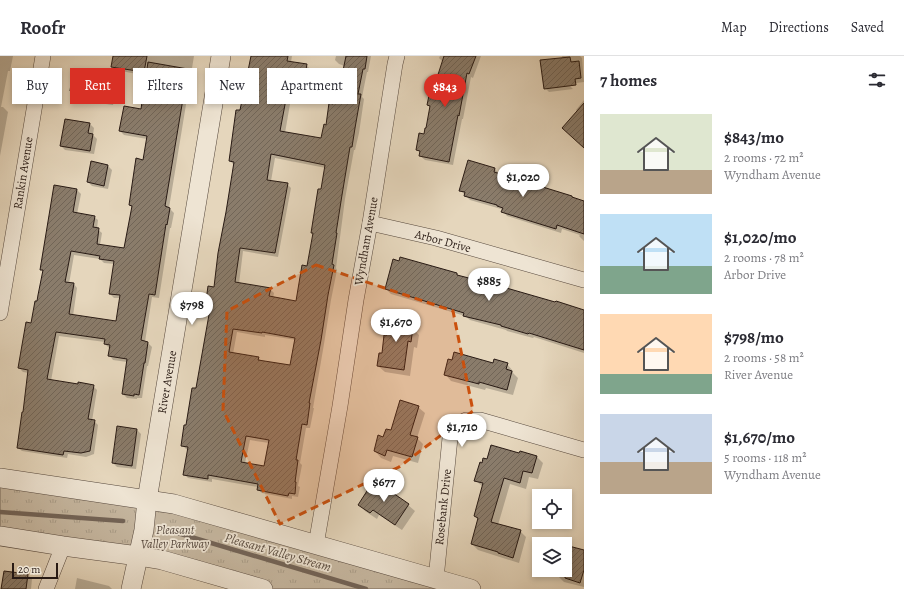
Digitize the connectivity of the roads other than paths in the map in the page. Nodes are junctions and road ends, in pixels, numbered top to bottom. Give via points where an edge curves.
1 (43, 56) edge
2 (222, 56) edge
3 (397, 56) edge
4 (370, 223) junction
5 (584, 280) edge
6 (0, 313) edge
7 (584, 450) edge
8 (0, 478) edge
9 (147, 500) junction
10 (0, 536) edge
11 (316, 545) junction
12 (63, 546) junction
13 (138, 556) junction
14 (436, 579) junction
15 (46, 589) edge
16 (131, 589) edge
17 (263, 589) edge
18 (471, 589) edge

1 - 6 street, Rankin Avenue
2 - 9 street, River Avenue
3 - 4 street, Wyndham Avenue
4 - 5 street, Arbor Drive via 436,238
4 - 11 street, Wyndham Avenue
7 - 14 street, Rosebank Drive via 480,420 466,420 455,426 450,438
8 - 9 street
9 - 11 street via 174,504
9 - 13 street, River Avenue
10 - 12 street
11 - 14 street
12 - 13 street
12 - 15 street
13 - 16 street, River Avenue
13 - 17 street via 162,560
14 - 18 street

